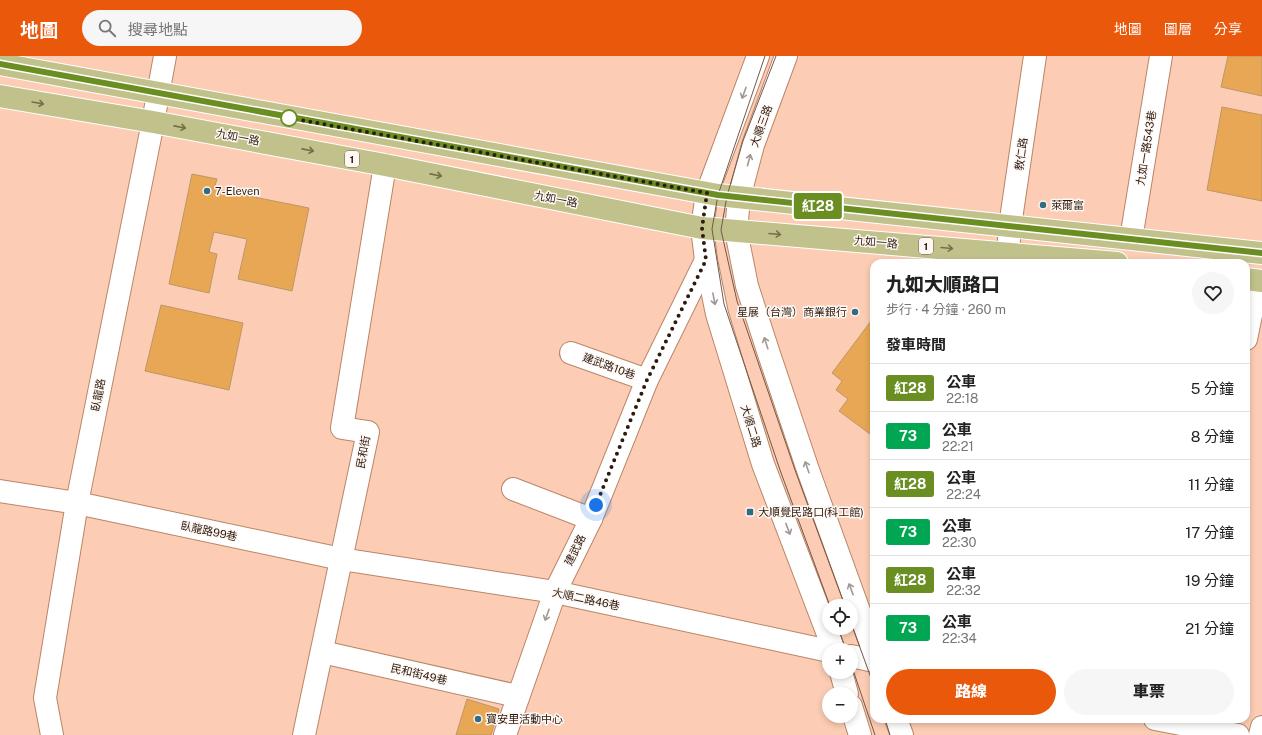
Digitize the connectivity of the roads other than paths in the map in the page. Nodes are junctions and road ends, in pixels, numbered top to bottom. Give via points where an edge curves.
1 (165, 56) edge
2 (758, 56) edge
3 (786, 56) edge
4 (1035, 56) edge
5 (1161, 56) edge
6 (0, 64) edge
7 (158, 94) junction
8 (0, 96) edge
9 (153, 122) junction
10 (385, 165) junction
11 (707, 193) junction
12 (739, 198) junction
13 (1010, 226) junction
14 (702, 228) junction
15 (736, 231) junction
16 (1131, 239) junction
17 (1008, 253) junction
18 (1262, 253) edge
19 (1073, 259) edge
20 (706, 260) junction
21 (1255, 280) edge
22 (1250, 313) edge
23 (571, 353) dead end
24 (647, 380) junction
25 (514, 489) dead end
26 (0, 491) edge
27 (77, 502) junction
28 (591, 518) junction
29 (341, 559) junction
30 (555, 592) junction
31 (870, 641) edge
32 (831, 643) edge
33 (822, 649) edge
34 (322, 652) junction
35 (858, 658) edge
36 (870, 660) edge
37 (517, 696) junction
38 (856, 723) edge
39 (898, 723) edge
40 (1163, 724) edge
41 (1262, 727) edge
42 (52, 735) edge
43 (304, 735) edge
44 (505, 735) edge
45 (860, 735) edge
46 (902, 735) edge
47 (1238, 735) edge
48 (1260, 735) edge

1 - 7 street, 臥龍路
2 -> 11 street
12 -> 3 street, 大順三路 via 753,145
4 - 13 street, 教仁路
5 - 16 street, 九如一路543巷
6 - 7 main road
7 - 9 street, 臥龍路
7 - 11 main road
8 -> 9 main road, 九如一路 / 1
9 -> 10 main road, 九如一路 / 1
9 - 27 street, 臥龍路
10 -> 14 main road, 九如一路 / 1
10 - 29 street, 民和街 via 342,428 368,432
11 - 12 main road
11 - 14 street, 大順二路
12 - 13 main road
12 - 15 street
13 - 16 main road
13 - 17 street, 教仁路
14 - 15 main road, 九如一路 / 1
14 - 20 street, 大順二路
15 -> 17 main road, 九如一路 / 1
31 -> 15 street via 769,354 747,286
16 - 18 main road
17 - 19 main road, 九如一路 / 1
20 - 24 street, 建武路
20 -> 32 street, 大順二路 via 717,314 763,464
21 - 22 street
23 - 24 street, 建武路10巷
24 - 28 street, 建武路
25 - 28 street
26 - 27 street, 臥龍路99巷
27 - 29 street, 臥龍路99巷
27 - 42 street, 臥龍路 via 45,698
28 - 30 street, 建武路
29 - 30 street, 大順二路46巷
29 - 34 street, 民和街
30 - 33 street, 大順二路46巷
30 -> 37 street, 建武路
34 - 37 street, 民和街49巷
34 - 43 street, 民和街
35 - 36 street
37 - 44 street, 建武路
38 - 45 street
39 - 46 street
40 - 47 street
41 - 48 street

